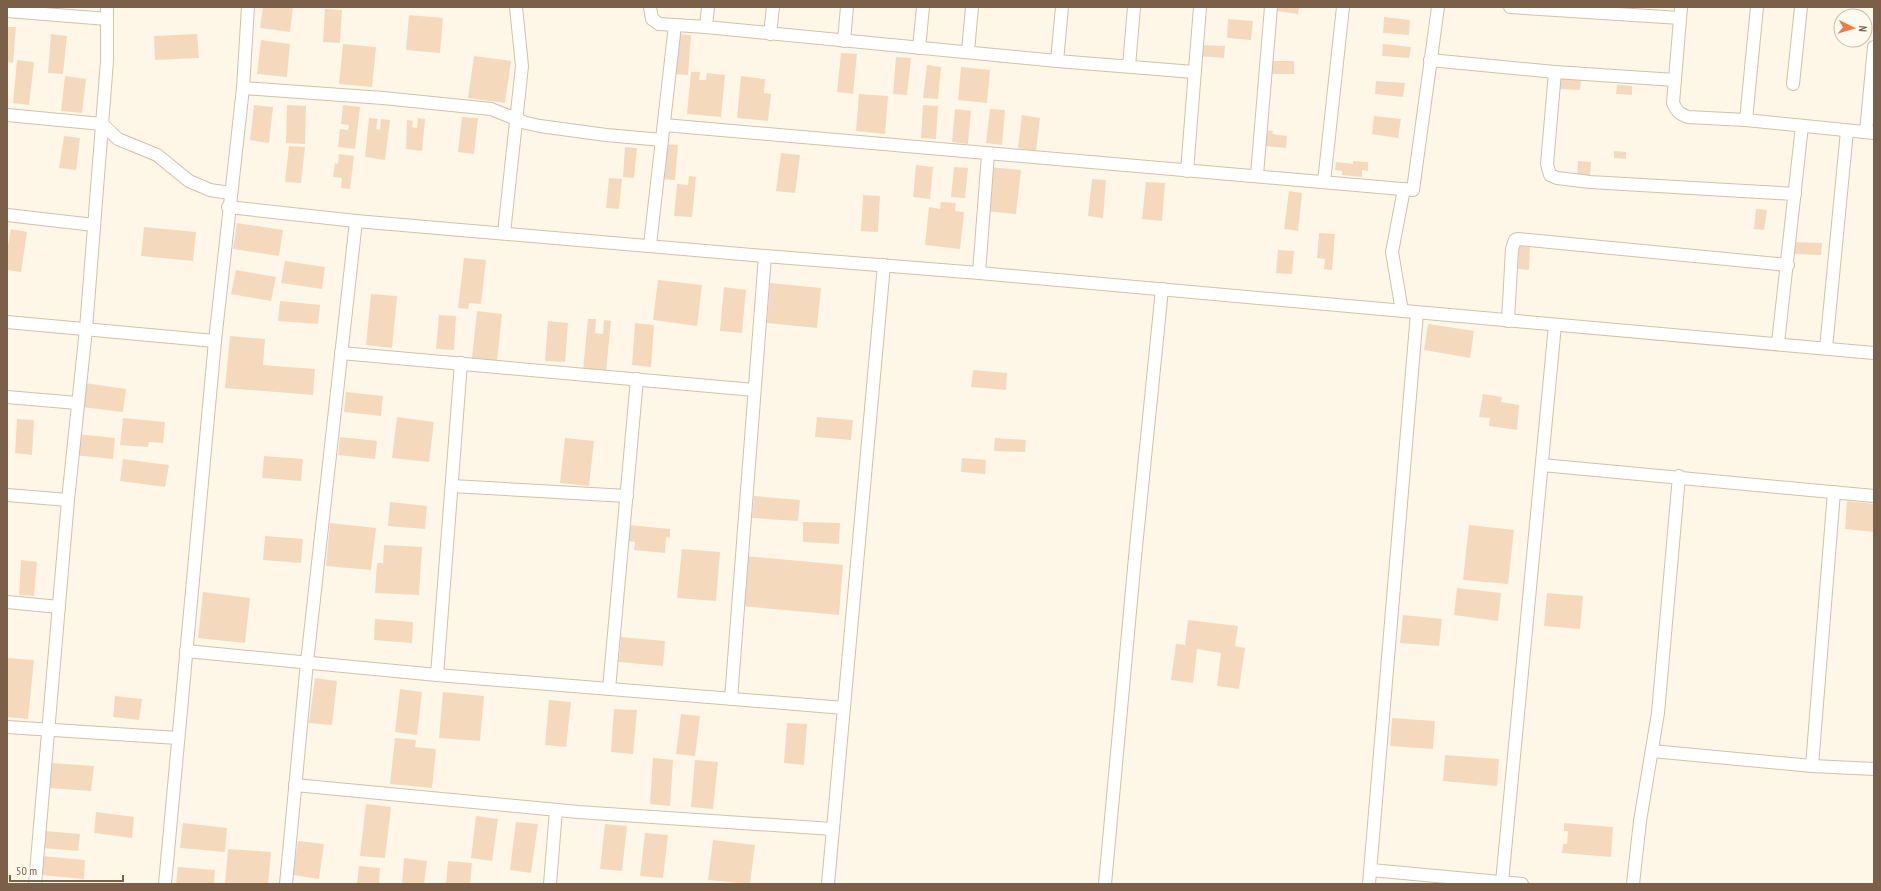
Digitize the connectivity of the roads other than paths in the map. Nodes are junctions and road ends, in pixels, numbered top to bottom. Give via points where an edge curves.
1 (248, 7) edge
2 (515, 7) edge
3 (650, 7) edge
4 (708, 7) edge
5 (772, 7) edge
6 (847, 7) edge
7 (923, 7) edge
8 (972, 7) edge
9 (1062, 7) edge
10 (1134, 7) edge
11 (1200, 7) edge
12 (1271, 7) edge
13 (1343, 7) edge
14 (1438, 7) edge
15 (1510, 7) edge
16 (1757, 7) edge
17 (1801, 7) edge
18 (7, 12) edge
19 (107, 13) edge
20 (1681, 13) edge
21 (675, 25) junction
22 (706, 27) junction
23 (770, 34) junction
24 (844, 41) junction
25 (1874, 47) edge
26 (919, 48) junction
27 (968, 52) junction
28 (1430, 60) junction
29 (1057, 61) junction
30 (1129, 66) junction
31 (1194, 72) junction
32 (1555, 72) junction
33 (1674, 80) junction
34 (1793, 84) dead end
35 (243, 88) junction
36 (7, 115) edge
37 (516, 120) junction
38 (1746, 120) junction
39 (102, 124) junction
40 (664, 125) junction
41 (1802, 126) junction
42 (1847, 131) junction
43 (1870, 133) edge
44 (662, 140) junction
45 (988, 154) junction
46 (1186, 171) junction
47 (1257, 175) junction
48 (1324, 182) junction
49 (1404, 189) junction
50 (230, 193) junction
51 (1795, 194) junction
52 (228, 207) junction
53 (7, 215) edge
54 (356, 221) junction
55 (94, 225) junction
56 (504, 233) junction
57 (650, 245) junction
58 (765, 256) junction
59 (884, 265) junction
60 (1788, 265) junction
61 (979, 273) junction
62 (1162, 289) junction
63 (1402, 311) junction
64 (1417, 313) junction
65 (1508, 321) junction
66 (7, 322) edge
67 (1555, 325) junction
68 (86, 329) junction
69 (215, 341) junction
70 (1778, 343) junction
71 (1826, 348) junction
72 (1874, 352) edge
73 (341, 353) junction
74 (461, 363) junction
75 (637, 379) junction
76 (754, 390) junction
77 (7, 397) edge
78 (77, 403) junction
79 (1542, 465) junction
80 (1679, 476) junction
81 (452, 486) junction
82 (1834, 492) junction
83 (7, 495) edge
84 (627, 496) junction
85 (1874, 496) edge
86 (68, 500) junction
87 (7, 602) edge
88 (58, 606) junction
89 (186, 651) junction
90 (306, 662) junction
91 (438, 675) junction
92 (609, 689) junction
93 (731, 699) junction
94 (844, 708) junction
95 (7, 727) edge
96 (48, 730) junction
97 (178, 738) junction
98 (1652, 751) junction
99 (1812, 766) junction
100 (1874, 769) edge
101 (295, 785) junction
102 (556, 810) junction
103 (833, 829) junction
104 (1371, 870) junction
105 (1502, 882) junction
106 (35, 884) edge
107 (165, 884) edge
108 (286, 884) edge
109 (550, 884) edge
110 (828, 884) edge
111 (1105, 884) edge
112 (1369, 884) edge
113 (1522, 884) edge
114 (1633, 884) edge

1 - 35 street
2 - 37 street via 522,66
3 - 21 street via 655,22
4 - 22 street
5 - 23 street
6 - 24 street
7 - 26 street
8 - 27 street
9 - 29 street
10 - 30 street
11 - 31 street
12 - 47 street
13 - 48 street
14 - 28 street
15 - 20 street
16 - 38 street
17 - 34 street
18 - 19 street
19 - 39 street via 107,61
20 - 33 street
21 - 22 street
21 - 40 street
22 - 23 street
23 - 24 street
24 - 26 street
25 - 43 street
26 - 27 street
27 - 29 street
28 - 32 street
28 - 49 street via 1413,190
29 - 30 street
30 - 31 street
31 - 46 street
32 - 33 street
32 - 51 street via 1547,164 1550,175 1557,178 1602,182
33 - 38 street via 1674,103 1676,110 1681,114 1688,117
35 - 37 street via 491,109
35 - 50 street
36 - 39 street
37 - 44 street via 581,132
37 - 56 street
38 - 41 street
39 - 50 street via 118,139 157,155 189,181 210,190
39 - 55 street
40 - 44 street
40 - 45 street
41 - 42 street
41 - 51 street
42 - 43 street
42 - 71 street
44 - 57 street
45 - 46 street
45 - 61 street
46 - 47 street
47 - 48 street
48 - 49 street
49 - 63 street via 1392,252
50 - 52 street
51 - 60 street
52 - 54 street
52 - 69 street
53 - 55 street
54 - 56 street
54 - 73 street
55 - 68 street
56 - 57 street
57 - 58 street
58 - 59 street
58 - 76 street
59 - 61 street
59 - 94 street
60 - 65 street via 1518,238 1512,249
60 - 70 street
61 - 62 street
62 - 63 street
62 - 111 street
63 - 64 street
64 - 65 street
64 - 104 street
65 - 67 street
66 - 68 street
67 - 70 street
67 - 79 street
68 - 69 street
68 - 78 street
69 - 89 street
70 - 71 street
71 - 72 street
73 - 74 street
73 - 90 street
74 - 75 street
74 - 81 street
75 - 76 street
75 - 84 street
76 - 93 street
77 - 78 street
78 - 86 street
79 - 80 street
79 - 105 street
80 - 82 street
80 - 98 street via 1658,713
81 - 84 street
81 - 91 street
82 - 85 street
82 - 99 street
83 - 86 street
84 - 92 street
86 - 88 street
87 - 88 street
88 - 96 street
89 - 90 street
89 - 97 street
90 - 91 street
90 - 101 street
91 - 92 street
92 - 93 street
93 - 94 street
94 - 103 street
95 - 96 street
96 - 97 street
96 - 106 street
97 - 107 street
98 - 99 street
98 - 114 street
99 - 100 street
101 - 102 street
101 - 108 street
102 - 103 street
102 - 109 street
103 - 110 street
104 - 105 street
104 - 112 street
105 - 113 street

